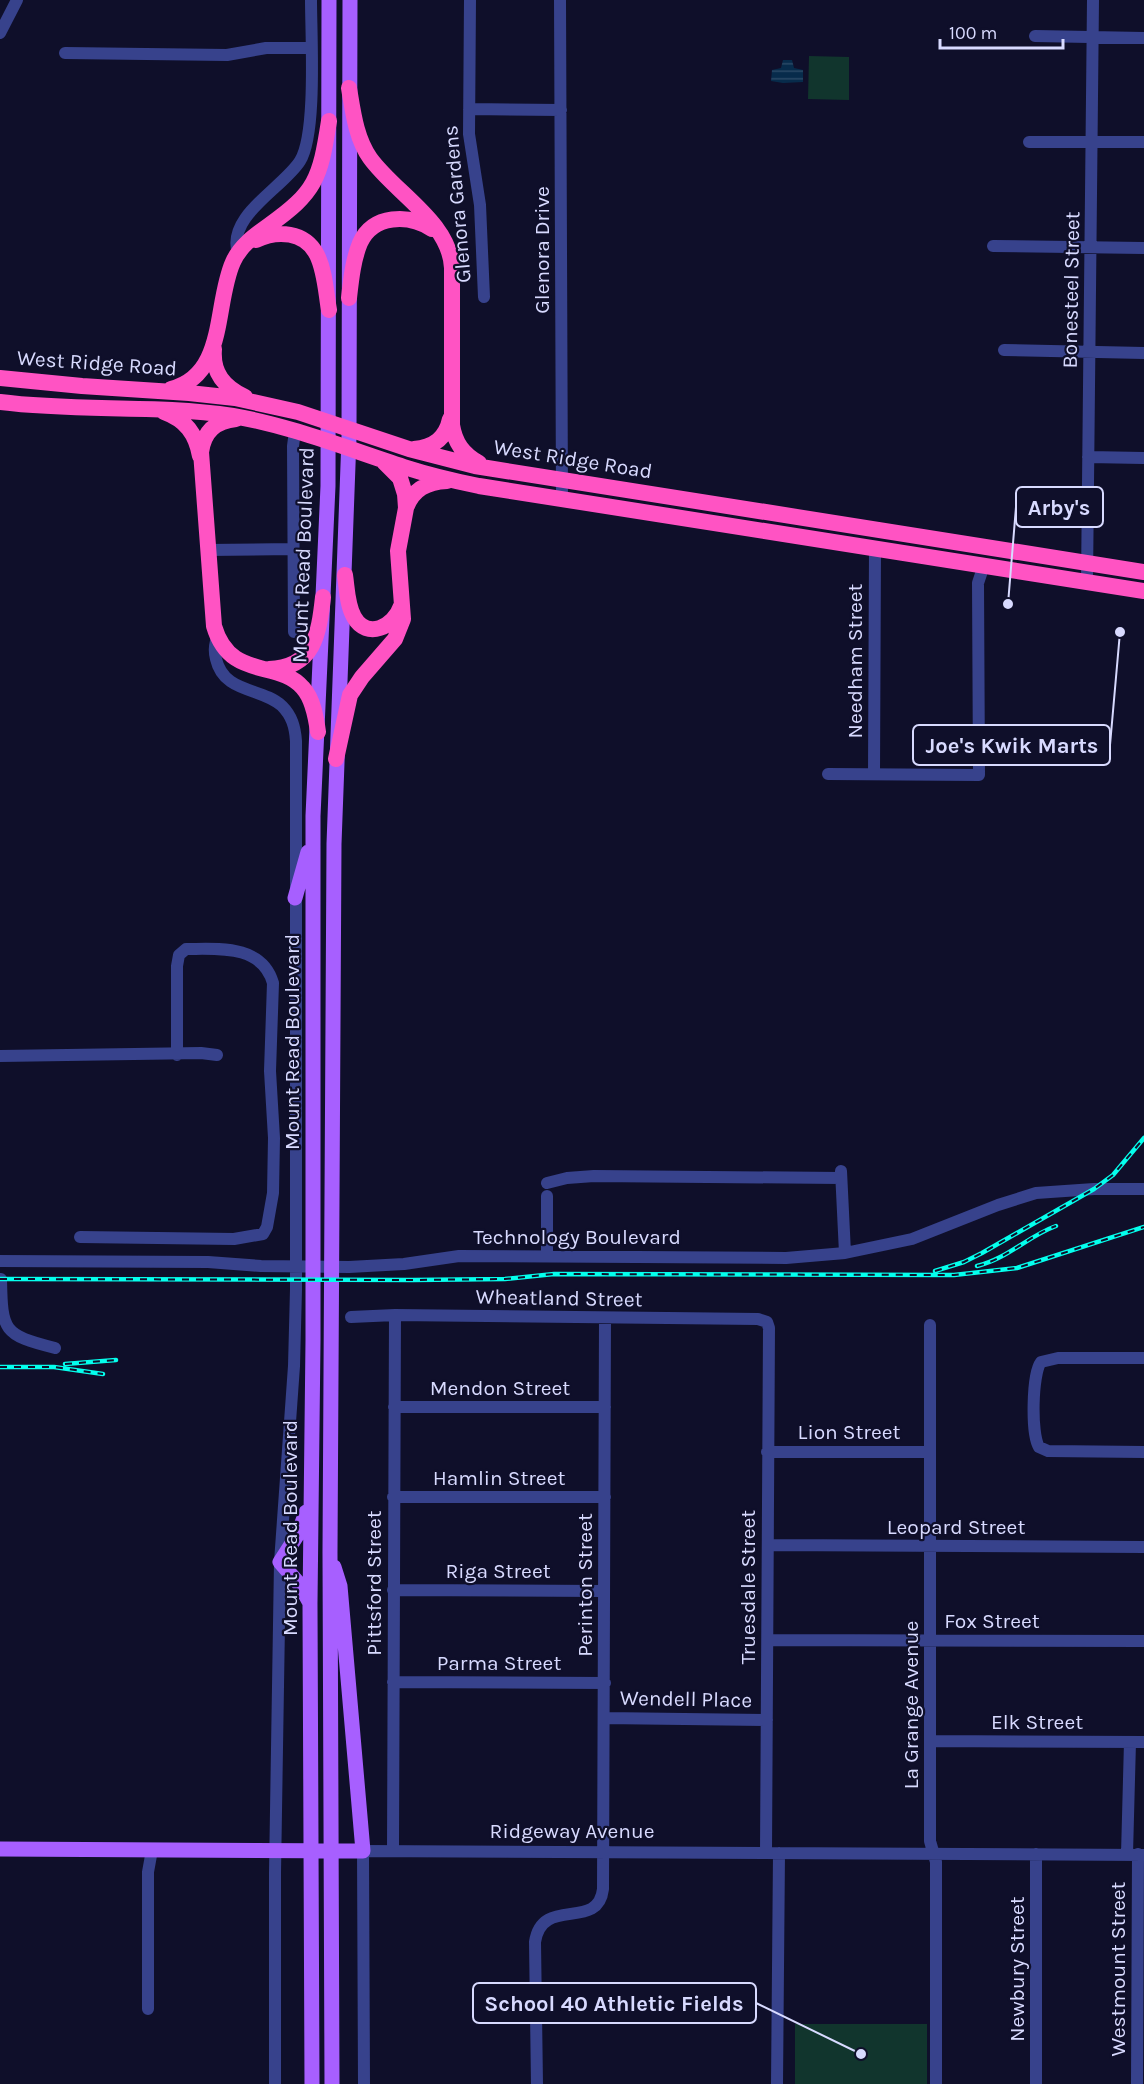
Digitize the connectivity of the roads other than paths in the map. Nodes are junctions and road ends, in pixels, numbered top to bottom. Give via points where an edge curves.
1 (17, 0) edge
2 (311, 0) edge
3 (329, 0) edge
4 (350, 0) edge
5 (470, 0) edge
6 (560, 0) edge
7 (1093, 0) edge
8 (0, 33) edge
9 (1035, 36) dead end
10 (1093, 37) junction
11 (1144, 38) edge
12 (311, 48) junction
13 (65, 53) dead end
14 (349, 88) junction
15 (469, 109) junction
16 (561, 110) junction
17 (329, 121) junction
18 (1029, 142) dead end
19 (1092, 142) junction
20 (1144, 142) edge
21 (444, 240) junction
22 (993, 246) dead end
23 (1091, 248) junction
24 (1144, 248) edge
25 (238, 253) junction
26 (484, 297) dead end
27 (349, 298) junction
28 (328, 310) junction
29 (214, 340) junction
30 (1004, 350) dead end
31 (1089, 352) junction
32 (1144, 353) edge
33 (0, 378) edge
34 (138, 390) junction
35 (159, 391) junction
36 (4, 402) edge
37 (265, 404) junction
38 (151, 409) junction
39 (451, 415) junction
40 (252, 420) junction
41 (296, 431) junction
42 (409, 449) junction
43 (1088, 457) junction
44 (1144, 458) edge
45 (379, 459) junction
46 (201, 462) junction
47 (490, 469) junction
48 (562, 481) junction
49 (457, 482) junction
50 (562, 499) junction
51 (406, 508) junction
52 (875, 548) junction
53 (293, 549) junction
54 (207, 550) junction
55 (1087, 564) junction
56 (984, 565) junction
57 (1144, 572) edge
58 (345, 575) junction
59 (1087, 581) junction
60 (1144, 591) edge
61 (323, 597) junction
62 (402, 597) junction
63 (294, 632) dead end
64 (218, 637) junction
65 (256, 668) junction
66 (318, 732) junction
67 (336, 759) junction
68 (828, 774) dead end
69 (874, 774) junction
70 (313, 816) junction
71 (295, 898) junction
72 (177, 1054) junction
73 (218, 1055) dead end
74 (0, 1056) edge
75 (547, 1183) dead end
76 (1144, 1189) edge
77 (547, 1196) dead end
78 (80, 1237) dead end
79 (845, 1253) junction
80 (547, 1255) junction
81 (0, 1261) edge
82 (1, 1279) edge
83 (395, 1315) junction
84 (351, 1317) dead end
85 (605, 1318) junction
86 (767, 1322) joint
87 (930, 1325) dead end
88 (55, 1348) dead end
89 (1144, 1358) edge
90 (394, 1407) junction
91 (605, 1407) junction
92 (768, 1452) junction
93 (930, 1452) junction
94 (1144, 1452) edge
95 (310, 1482) junction
96 (393, 1497) junction
97 (604, 1497) junction
98 (768, 1545) junction
99 (930, 1546) junction
100 (1144, 1547) edge
101 (330, 1553) junction
102 (280, 1562) junction
103 (393, 1590) junction
104 (604, 1591) junction
105 (310, 1604) junction
106 (768, 1640) junction
107 (930, 1640) junction
108 (1144, 1641) edge
109 (393, 1682) junction
110 (604, 1683) junction
111 (604, 1718) junction
112 (767, 1720) junction
113 (931, 1741) junction
114 (1130, 1742) junction
115 (1144, 1742) edge
116 (0, 1849) edge
117 (152, 1850) junction
118 (276, 1851) junction
119 (356, 1851) junction
120 (393, 1851) junction
121 (604, 1852) junction
122 (766, 1853) junction
123 (779, 1853) junction
124 (934, 1853) junction
125 (1036, 1854) junction
126 (1136, 1854) edge
127 (148, 2009) dead end
128 (275, 2084) edge
129 (312, 2084) edge
130 (332, 2084) edge
131 (364, 2084) edge
132 (537, 2084) edge
133 (777, 2084) edge
134 (936, 2084) edge
135 (1036, 2084) edge
136 (1137, 2084) edge

1 - 8 street
2 - 12 street
3 - 17 main road, Mount Read Boulevard
4 - 14 main road, Mount Read Boulevard
5 - 15 street, Glenora Gardens
6 - 16 street, Glenora Drive
7 - 10 street, Bonesteel Street
9 - 10 street
10 - 11 street
10 - 19 street, Bonesteel Street
12 - 13 street via 266,48 228,55
12 - 25 street via 310,110 304,153 245,219 237,238
14 - 21 highway via 367,153
14 - 27 main road, Mount Read Boulevard
15 - 16 street, Glenora Gardens
15 - 26 street, Glenora Gardens
16 - 48 street, Glenora Drive
17 - 25 highway via 322,161 312,187
17 - 28 main road, Mount Read Boulevard
18 - 19 street
19 - 20 street
19 - 23 street, Bonesteel Street
21 - 27 highway via 426,225 408,219 377,225 360,244
21 - 39 highway via 452,263
22 - 23 street
23 - 24 street
23 - 31 street, Bonesteel Street
25 - 28 highway via 272,234 290,234 303,240 318,256
25 - 29 highway via 229,274
27 - 58 main road, Mount Read Boulevard
28 - 61 main road, Mount Read Boulevard via 328,486
29 - 35 highway via 208,361 196,378
29 - 37 highway via 214,363 225,384
30 - 31 street
31 - 32 street
31 - 43 street, Bonesteel Street
33 - 34 highway, West Ridge Road
34 - 35 highway, West Ridge Road
34 - 36 highway via 102,396 20,396
35 - 37 highway, West Ridge Road
36 - 38 highway, West Ridge Road
37 - 42 highway, West Ridge Road
38 - 40 highway, West Ridge Road
38 - 46 highway via 176,417 188,426
39 - 42 highway via 446,433 438,441
39 - 47 highway via 458,445 470,458
40 - 41 highway, West Ridge Road
40 - 46 highway via 226,421 211,428 203,443
41 - 45 highway, West Ridge Road
41 - 53 street, Mount Read Boulevard
42 - 47 highway, West Ridge Road
43 - 44 street
43 - 55 street, Bonesteel Street
45 - 49 highway, West Ridge Road
45 - 51 highway via 400,478
46 - 54 highway
47 - 48 highway, West Ridge Road
48 - 50 street, Glenora Drive
48 - 55 highway, West Ridge Road
49 - 50 highway, West Ridge Road
49 - 51 highway via 423,486
50 - 52 highway, West Ridge Road
51 - 62 highway via 398,552
52 - 56 highway, West Ridge Road
52 - 69 street, Needham Street
53 - 54 street
53 - 63 street, Mount Read Boulevard
54 - 64 highway via 212,617
55 - 57 highway, West Ridge Road
55 - 59 street, Bonesteel Street
56 - 59 highway, West Ridge Road
56 - 69 street via 978,583 979,775
58 - 62 highway via 352,613 366,627 378,628 392,622
58 - 67 main road, Mount Read Boulevard
59 - 60 highway, West Ridge Road
61 - 65 highway via 317,632 307,655 283,668
61 - 66 main road, Mount Read Boulevard
62 - 67 highway via 402,626 353,691
64 - 65 highway via 236,658
64 - 71 street, Mount Read Boulevard via 215,654 223,675 237,686 277,702 293,721
65 - 66 highway via 289,677 302,687 311,703
66 - 70 main road, Mount Read Boulevard
67 - 101 main road, Mount Read Boulevard
68 - 69 street
70 - 71 main road
70 - 95 main road, Mount Read Boulevard
71 - 102 street, Mount Read Boulevard via 296,1289
72 - 73 street
72 - 74 street
72 - 78 street via 179,955 186,949 234,950 265,968 273,983 273,1193 267,1227 263,1234 234,1239
75 - 79 street via 594,1176 841,1174
76 - 79 street, Technology Boulevard via 1036,1193 912,1239
77 - 80 street
79 - 80 street, Technology Boulevard via 786,1258
80 - 81 street, Technology Boulevard via 459,1256 349,1267
82 - 88 street via 1,1313 9,1330 24,1340
83 - 84 street, Wheatland Street
83 - 85 street, Wheatland Street
83 - 90 street, Pittsford Street
85 - 86 street, Wheatland Street
85 - 91 street, Perinton Street
86 - 92 street, Truesdale Street
87 - 93 street, La Grange Avenue
89 - 94 street via 1045,1360 1036,1370 1035,1422 1037,1443 1048,1451
90 - 91 street, Mendon Street
90 - 96 street, Pittsford Street
91 - 97 street, Perinton Street
92 - 93 street, Lion Street
92 - 98 street, Truesdale Street
93 - 99 street, La Grange Avenue
95 - 102 main road via 305,1518
95 - 105 main road, Mount Read Boulevard
96 - 97 street, Hamlin Street
96 - 103 street, Pittsford Street
97 - 104 street, Perinton Street
98 - 99 street, Leopard Street
98 - 106 street, Truesdale Street
99 - 100 street, Leopard Street
99 - 107 street, La Grange Avenue
101 - 119 main road via 340,1586
101 - 130 main road, Mount Read Boulevard
102 - 105 main road
102 - 118 street, Mount Read Boulevard
103 - 104 street, Riga Street
103 - 109 street, Pittsford Street
104 - 110 street, Perinton Street
105 - 129 main road, Mount Read Boulevard
106 - 107 street, Fox Street
106 - 112 street, Truesdale Street
107 - 108 street, Fox Street
107 - 113 street, La Grange Avenue
109 - 110 street, Parma Street
109 - 120 street, Pittsford Street
110 - 111 street, Perinton Street
111 - 112 street, Wendell Place
111 - 121 street, Perinton Street
112 - 122 street, Truesdale Street
113 - 114 street, Elk Street
113 - 124 street, La Grange Avenue via 930,1841
114 - 115 street, Elk Street
114 - 126 street, Westmount Street
116 - 117 main road, Ridgeway Avenue
117 - 118 main road, Ridgeway Avenue
117 - 127 street via 148,1872
118 - 119 main road, Ridgeway Avenue
118 - 128 street, Mount Read Boulevard
119 - 120 street, Ridgeway Avenue
119 - 131 street
120 - 121 street, Ridgeway Avenue
121 - 122 street, Ridgeway Avenue
121 - 132 street, Perinton Street via 600,1901 588,1911 552,1917 536,1935
122 - 123 street, Ridgeway Avenue
123 - 124 street, Ridgeway Avenue
123 - 133 street
124 - 125 street, Ridgeway Avenue
124 - 134 street, La Grange Avenue
125 - 126 street, Ridgeway Avenue
125 - 135 street, Newbury Street
126 - 136 street, Westmount Street

